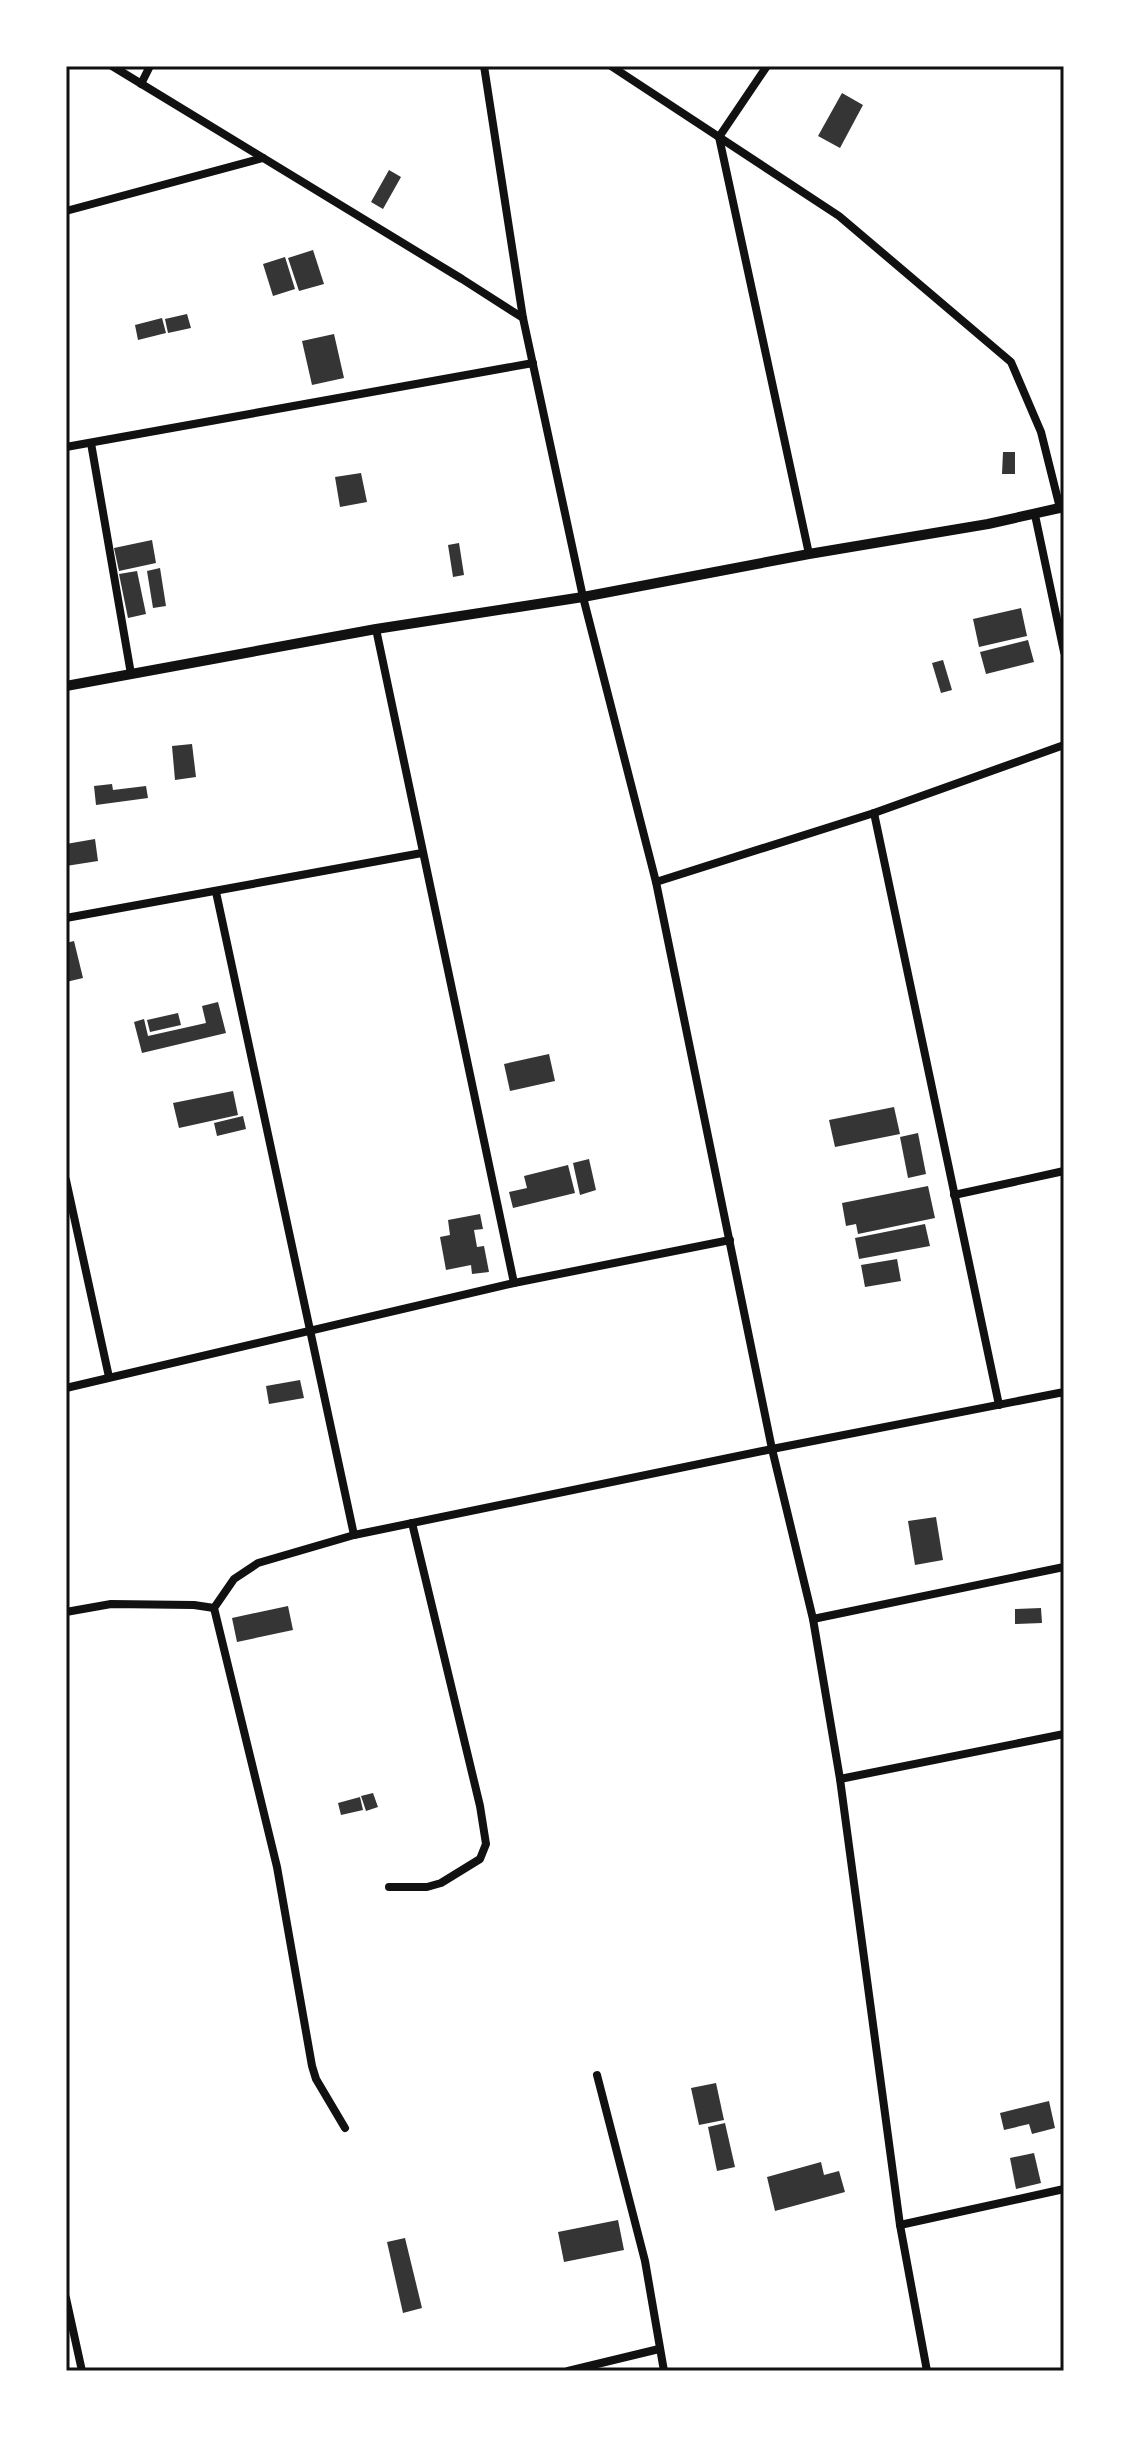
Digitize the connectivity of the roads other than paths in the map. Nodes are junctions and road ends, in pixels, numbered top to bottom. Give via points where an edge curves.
1 (112, 66) edge
2 (150, 66) edge
3 (484, 66) edge
4 (611, 66) edge
5 (767, 66) edge
6 (141, 84) junction
7 (719, 137) junction
8 (263, 158) junction
9 (66, 211) edge
10 (523, 318) junction
11 (533, 363) junction
12 (91, 443) junction
13 (66, 447) edge
14 (1062, 508) edge
15 (1035, 515) junction
16 (809, 554) junction
17 (583, 597) junction
18 (376, 629) junction
19 (1064, 652) edge
20 (131, 674) junction
21 (66, 686) edge
22 (1064, 745) edge
23 (874, 813) junction
24 (422, 853) junction
25 (656, 882) junction
26 (216, 892) junction
27 (66, 918) edge
28 (1064, 1171) edge
29 (66, 1180) edge
30 (954, 1195) junction
31 (730, 1240) junction
32 (514, 1283) junction
33 (309, 1332) junction
34 (109, 1377) junction
35 (66, 1388) edge
36 (1064, 1392) edge
37 (999, 1405) junction
38 (772, 1449) junction
39 (412, 1523) junction
40 (354, 1535) junction
41 (1064, 1567) edge
42 (214, 1608) junction
43 (66, 1612) edge
44 (813, 1619) junction
45 (1064, 1734) edge
46 (840, 1779) junction
47 (389, 1887) dead end
48 (597, 2075) dead end
49 (345, 2128) dead end
50 (1064, 2189) edge
51 (900, 2225) junction
52 (66, 2298) edge
53 (659, 2349) junction
54 (82, 2371) edge
55 (568, 2371) edge
56 (664, 2371) edge
57 (927, 2371) edge

1 - 6 street
2 - 6 street
3 - 10 street
4 - 7 street
5 - 7 street
6 - 8 street
7 - 14 street via 839,216 1011,362 1041,432
7 - 16 street
8 - 9 street
8 - 10 street
10 - 11 street
11 - 12 street
11 - 17 street
12 - 13 street
12 - 20 street
14 - 15 street
15 - 16 street
15 - 19 street
16 - 17 street
17 - 18 street
17 - 25 street
18 - 20 street
18 - 24 street
20 - 21 street
22 - 23 street
23 - 25 street
23 - 30 street
24 - 26 street
24 - 32 street
25 - 31 street
26 - 27 street
26 - 33 street
28 - 30 street
29 - 34 street
30 - 37 street
31 - 32 street
31 - 38 street
32 - 33 street
33 - 34 street
33 - 40 street
34 - 35 street
36 - 37 street
37 - 38 street
38 - 39 street
38 - 44 street
39 - 40 street
39 - 47 street via 486,1844 480,1859 441,1883
40 - 42 street via 258,1563 234,1579
41 - 44 street
42 - 43 street via 111,1604
42 - 49 street via 277,1867 312,2066
44 - 46 street
45 - 46 street
46 - 51 street
48 - 53 street via 645,2261
50 - 51 street
51 - 57 street
52 - 54 street
53 - 55 street
53 - 56 street

